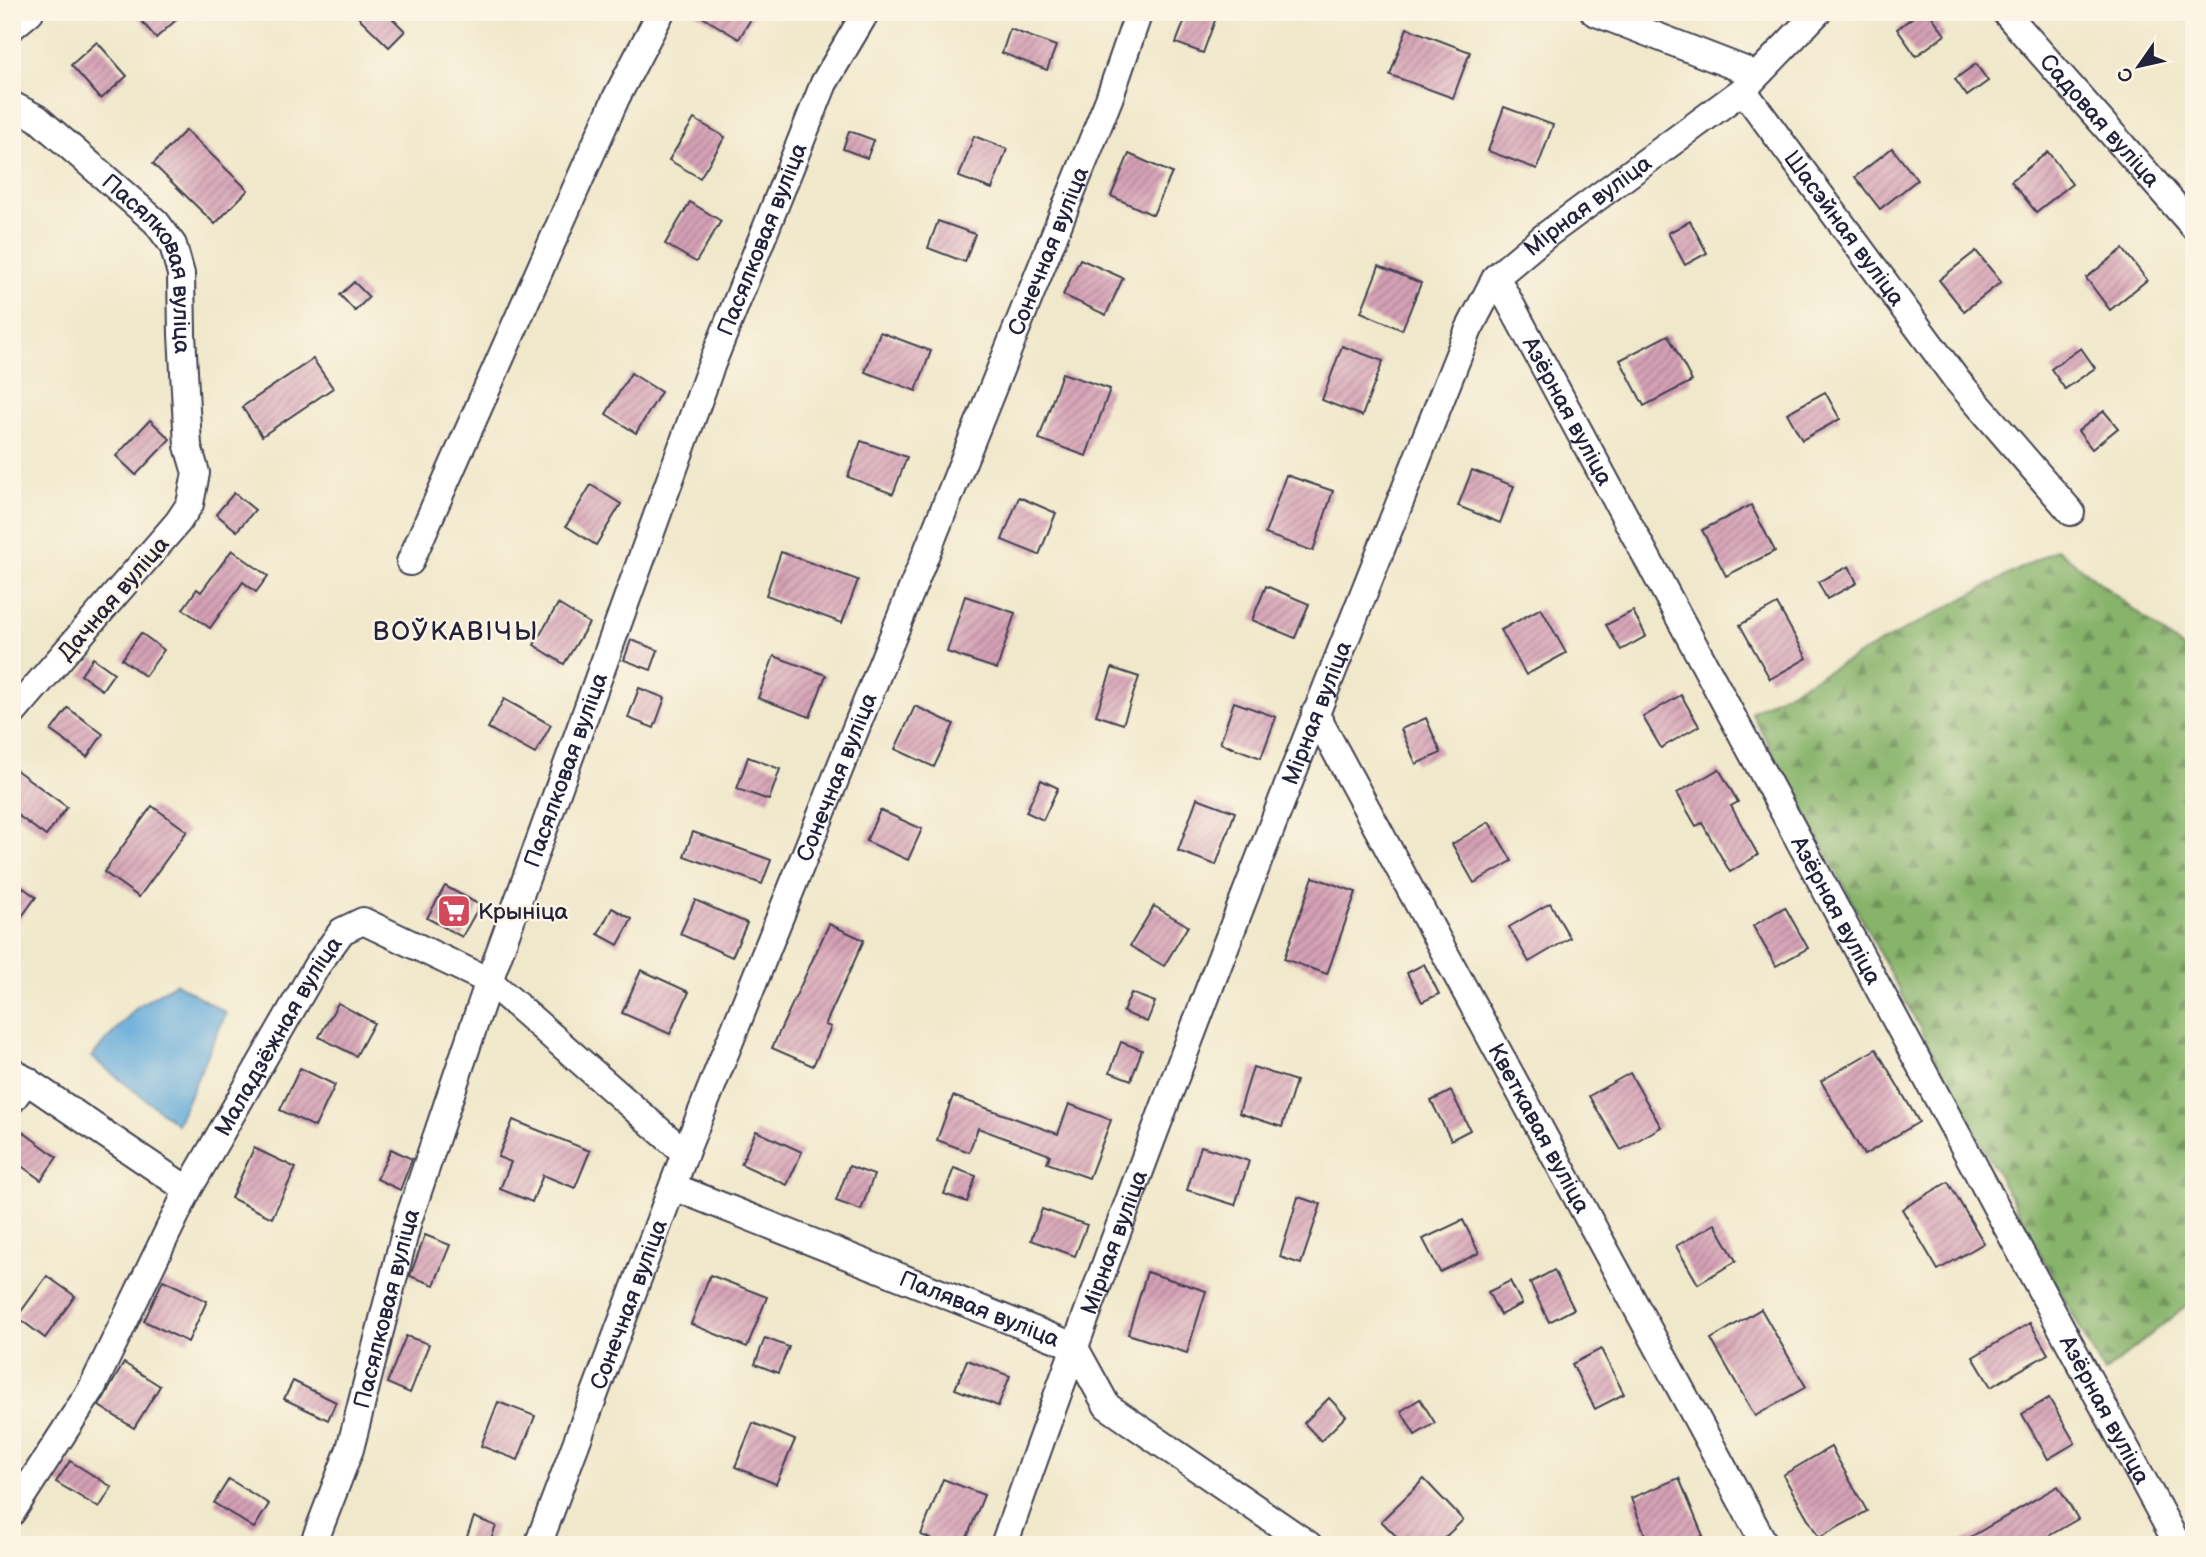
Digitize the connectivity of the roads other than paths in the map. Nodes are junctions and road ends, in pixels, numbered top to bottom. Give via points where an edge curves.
1 (30, 12) edge
2 (662, 12) edge
3 (866, 12) edge
4 (1139, 12) edge
5 (1594, 12) edge
6 (1818, 12) edge
7 (2004, 12) edge
8 (12, 27) edge
9 (1743, 90) junction
10 (12, 104) edge
11 (2194, 227) edge
12 (1496, 277) junction
13 (196, 473) joint
14 (2071, 512) dead end
15 (410, 562) dead end
16 (1315, 713) junction
17 (12, 714) edge
18 (489, 981) junction
19 (17, 1083) edge
20 (685, 1153) junction
21 (674, 1187) junction
22 (188, 1190) junction
23 (1074, 1346) junction
24 (12, 1512) edge
25 (313, 1545) edge
26 (538, 1545) edge
27 (1004, 1545) edge
28 (1309, 1545) edge
29 (1765, 1545) edge
30 (2178, 1545) edge

1 - 8 street
2 - 15 street via 617,98
3 - 18 street, Пасялковая вуліца via 824,83 711,366
4 - 20 street, Сонечная вуліца via 1104,111
5 - 9 street via 1755,74
6 - 9 street, Мірная вуліца
7 - 11 street, Садовая вуліца
9 - 12 street, Мірная вуліца
9 - 14 street, Шасэйная вуліца via 1956,379
10 - 13 street, Пасялковая вуліца via 37,118 156,222 173,245 181,274 188,446
12 - 16 street, Мірная вуліца via 1469,328
12 - 30 street, Азёрная вуліца
13 - 17 street, Дачная вуліца via 190,504 178,522
16 - 23 street, Мірная вуліца
16 - 29 street, Кветкавая вуліца
18 - 20 street, Маладзёжная вуліца
18 - 22 street, Маладзёжная вуліца via 363,921 342,931 316,967
18 - 25 street, Пасялковая вуліца via 408,1221 350,1449
19 - 22 street
20 - 21 street, Сонечная вуліца
21 - 23 street, Палявая вуліца
21 - 26 street, Сонечная вуліца
22 - 24 street, Маладзёжная вуліца via 91,1390
23 - 27 street, Мірная вуліца
23 - 28 street, Палявая вуліца via 1107,1406

